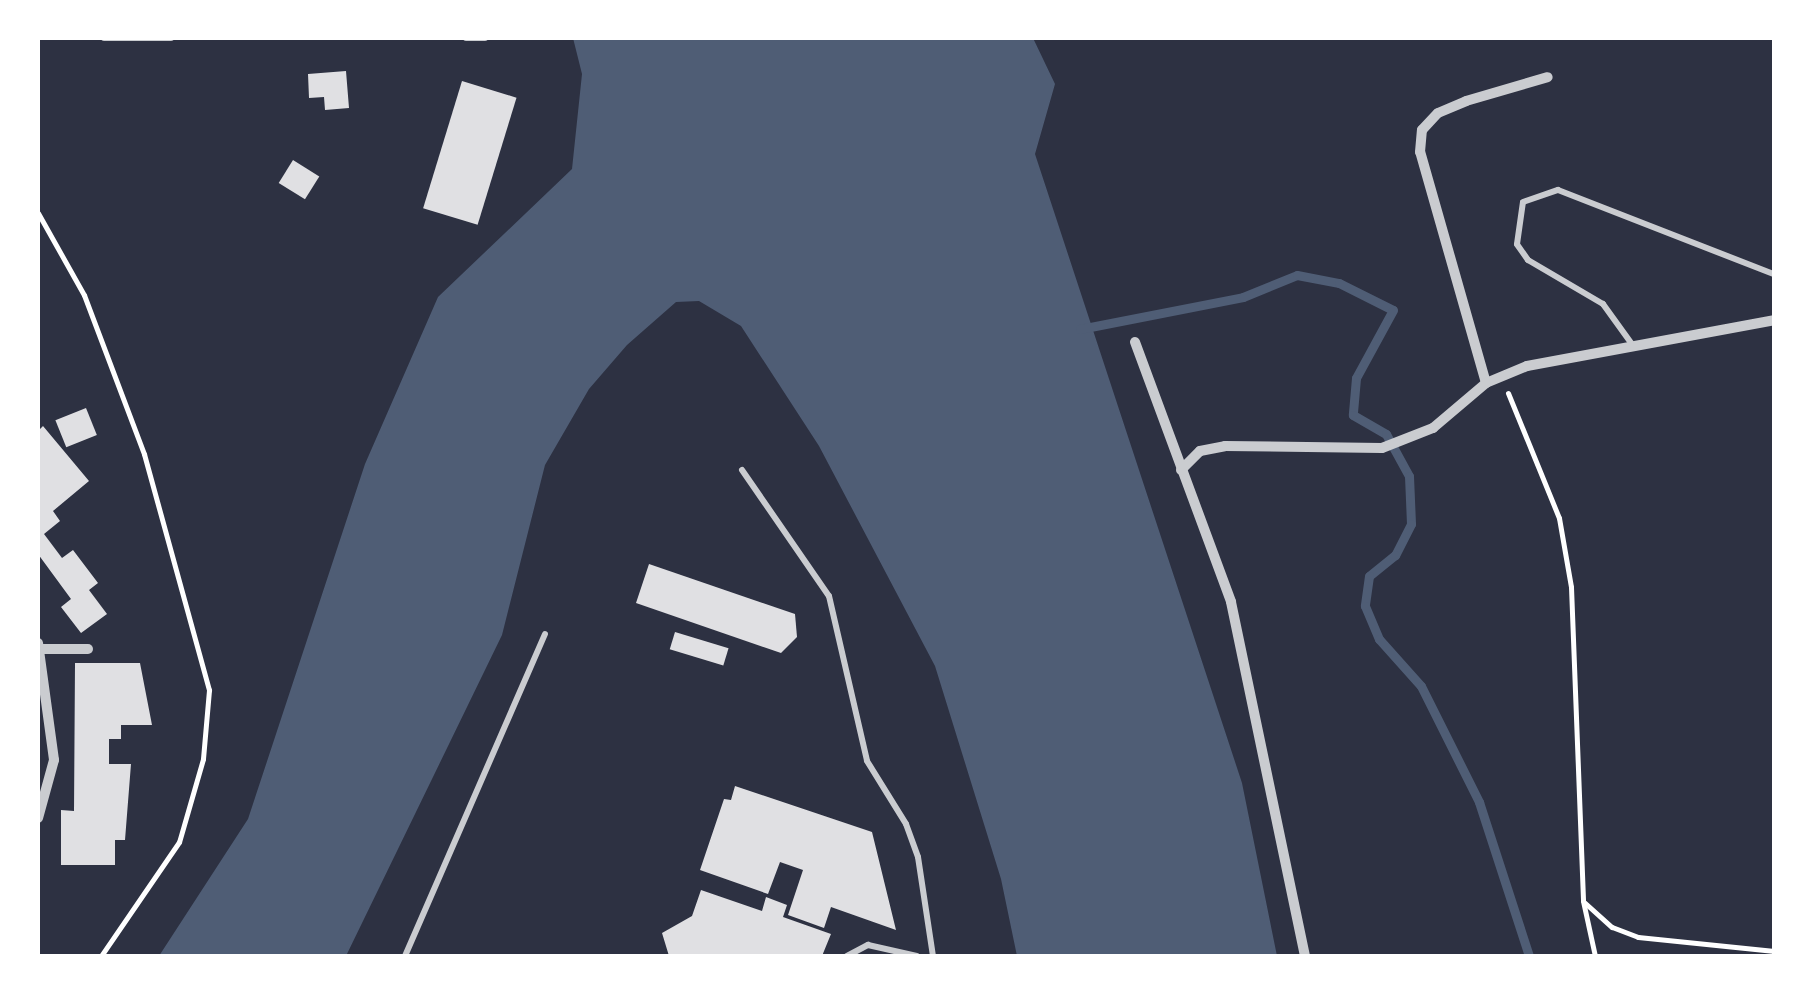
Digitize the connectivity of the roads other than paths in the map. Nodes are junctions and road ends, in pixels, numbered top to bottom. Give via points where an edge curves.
1 (104, 38) edge
2 (170, 38) edge
3 (466, 38) edge
4 (482, 38) edge
5 (1548, 76) dead end
6 (1774, 274) edge
7 (1774, 320) edge
8 (1135, 342) dead end
9 (1634, 348) junction
10 (1486, 383) junction
11 (742, 470) dead end
12 (1181, 470) junction
13 (544, 634) dead end
14 (38, 647) edge
15 (88, 650) dead end
16 (38, 818) edge
17 (405, 956) edge
18 (847, 956) edge
19 (917, 956) edge
20 (933, 956) edge
21 (1305, 956) edge

1 - 2 lane
3 - 4 lane
5 - 10 street via 1438,113 1422,130 1420,152
6 - 9 lane via 1558,190 1523,202 1517,244 1528,260 1603,304
7 - 9 street
8 - 12 street
9 - 10 street via 1527,366
10 - 12 street via 1433,428 1382,448 1225,446 1200,451
11 - 20 lane via 829,596 863,750 918,857
12 - 21 street via 1231,602
13 - 17 lane
14 - 15 street
14 - 16 street via 54,760
18 - 19 lane via 868,945

